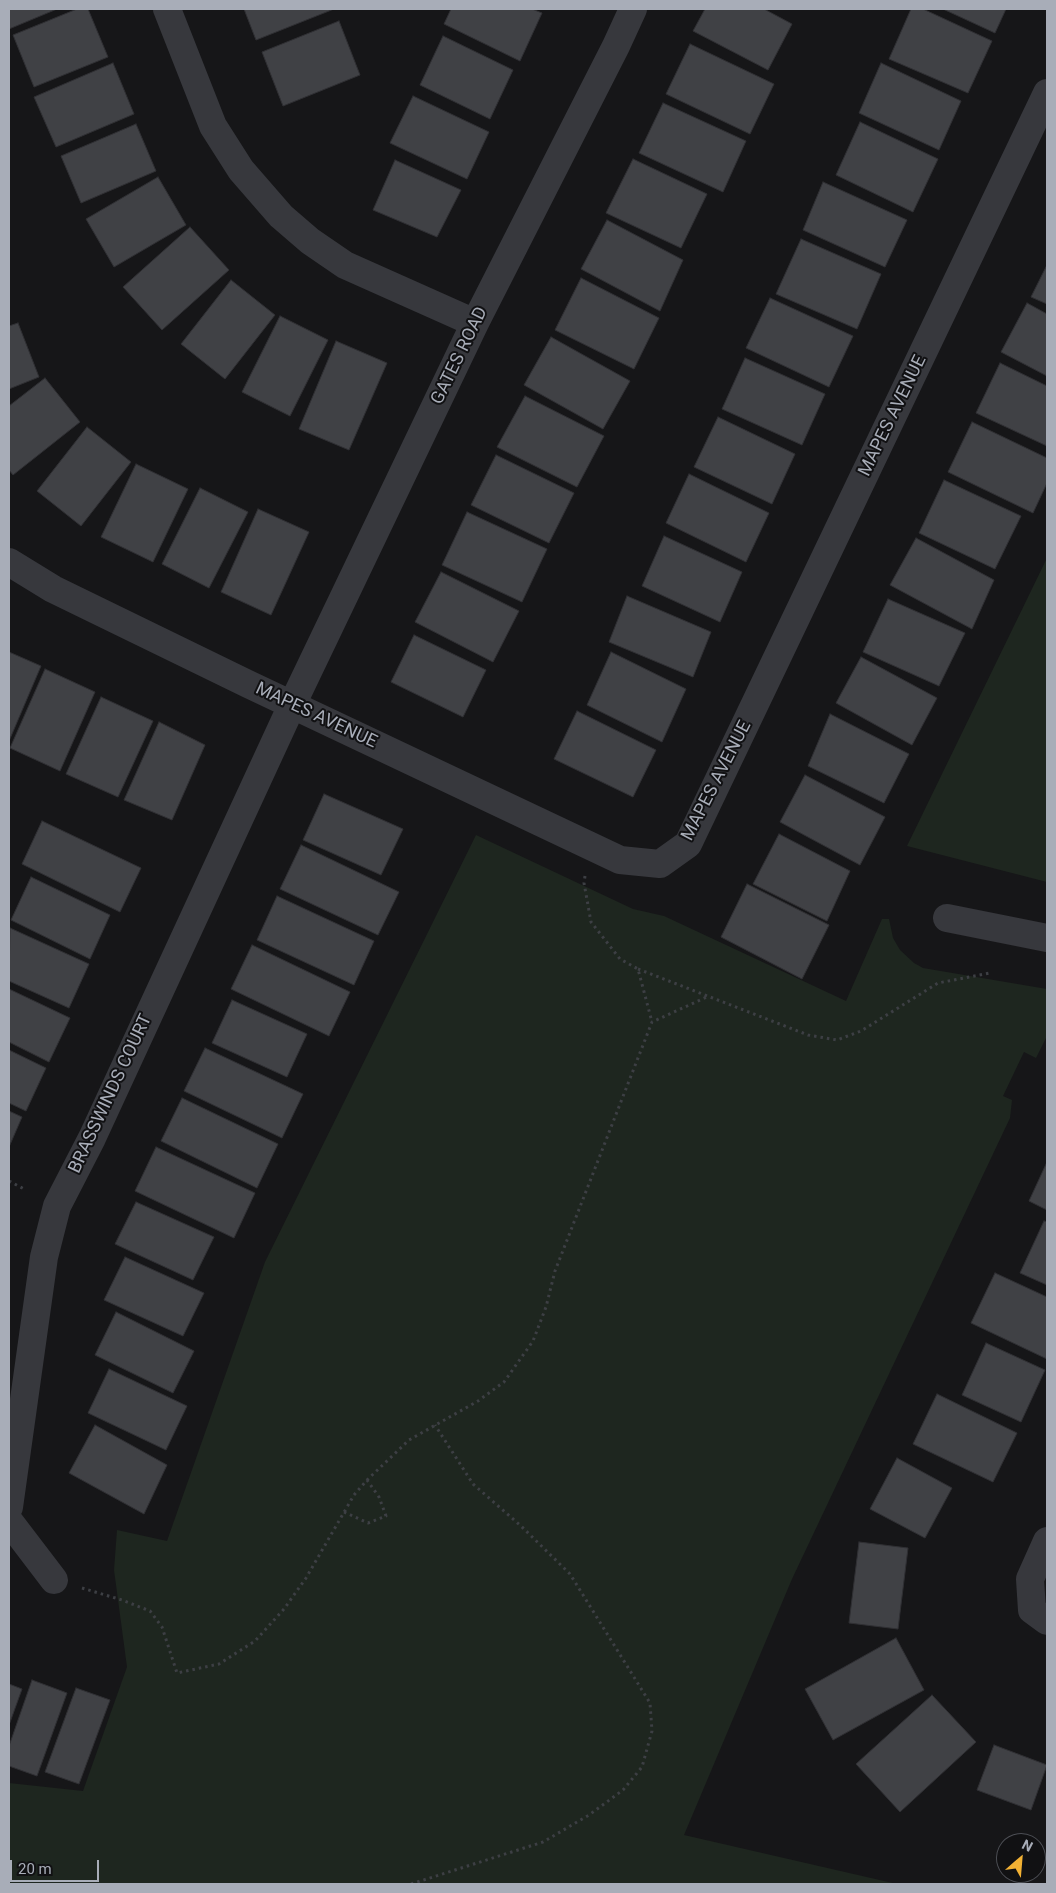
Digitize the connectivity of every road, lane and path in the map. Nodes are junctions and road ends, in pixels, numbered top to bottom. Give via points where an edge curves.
1 (167, 9) edge
2 (633, 9) edge
3 (1047, 93) edge
4 (475, 323) junction
5 (9, 562) edge
6 (292, 705) junction
7 (592, 847) junction
8 (947, 918) dead end
9 (1047, 938) edge
10 (638, 969) junction
11 (990, 973) dead end
12 (709, 996) junction
13 (652, 1022) junction
14 (9, 1182) edge
15 (26, 1190) dead end
16 (435, 1425) junction
17 (367, 1480) junction
18 (9, 1507) edge
19 (344, 1512) junction
20 (9, 1520) edge
21 (1047, 1541) edge
22 (54, 1580) joint
23 (1047, 1621) edge
24 (410, 1884) edge

1 - 4 street via 213,126 241,170 281,216 345,265
2 - 4 street, GATES ROAD
3 - 7 street, MAPES AVENUE via 688,844 660,864 620,860
4 - 6 street, GATES ROAD
5 - 6 street, MAPES AVENUE via 53,589
6 - 7 street, MAPES AVENUE
6 - 18 street, BRASSWINDS COURT via 92,1138 57,1206 44,1257
7 - 10 path via 584,883 591,922 620,959
8 - 9 street
10 - 12 path
10 - 13 path
11 - 12 path via 938,982 861,1031 837,1040 808,1035
12 - 13 path
13 - 16 path via 555,1271 534,1341 504,1382 478,1402
14 - 15 path
16 - 17 path via 409,1440
16 - 24 path via 473,1484 570,1574 650,1703 652,1731 642,1767 623,1790 589,1814 544,1842
17 - 19 path
17 - 19 path via 379,1497 386,1516 368,1523
19 - 22 path via 284,1609 255,1641 220,1664 177,1674 162,1627 150,1611
20 - 22 street
21 - 23 street via 1030,1579 1032,1610

